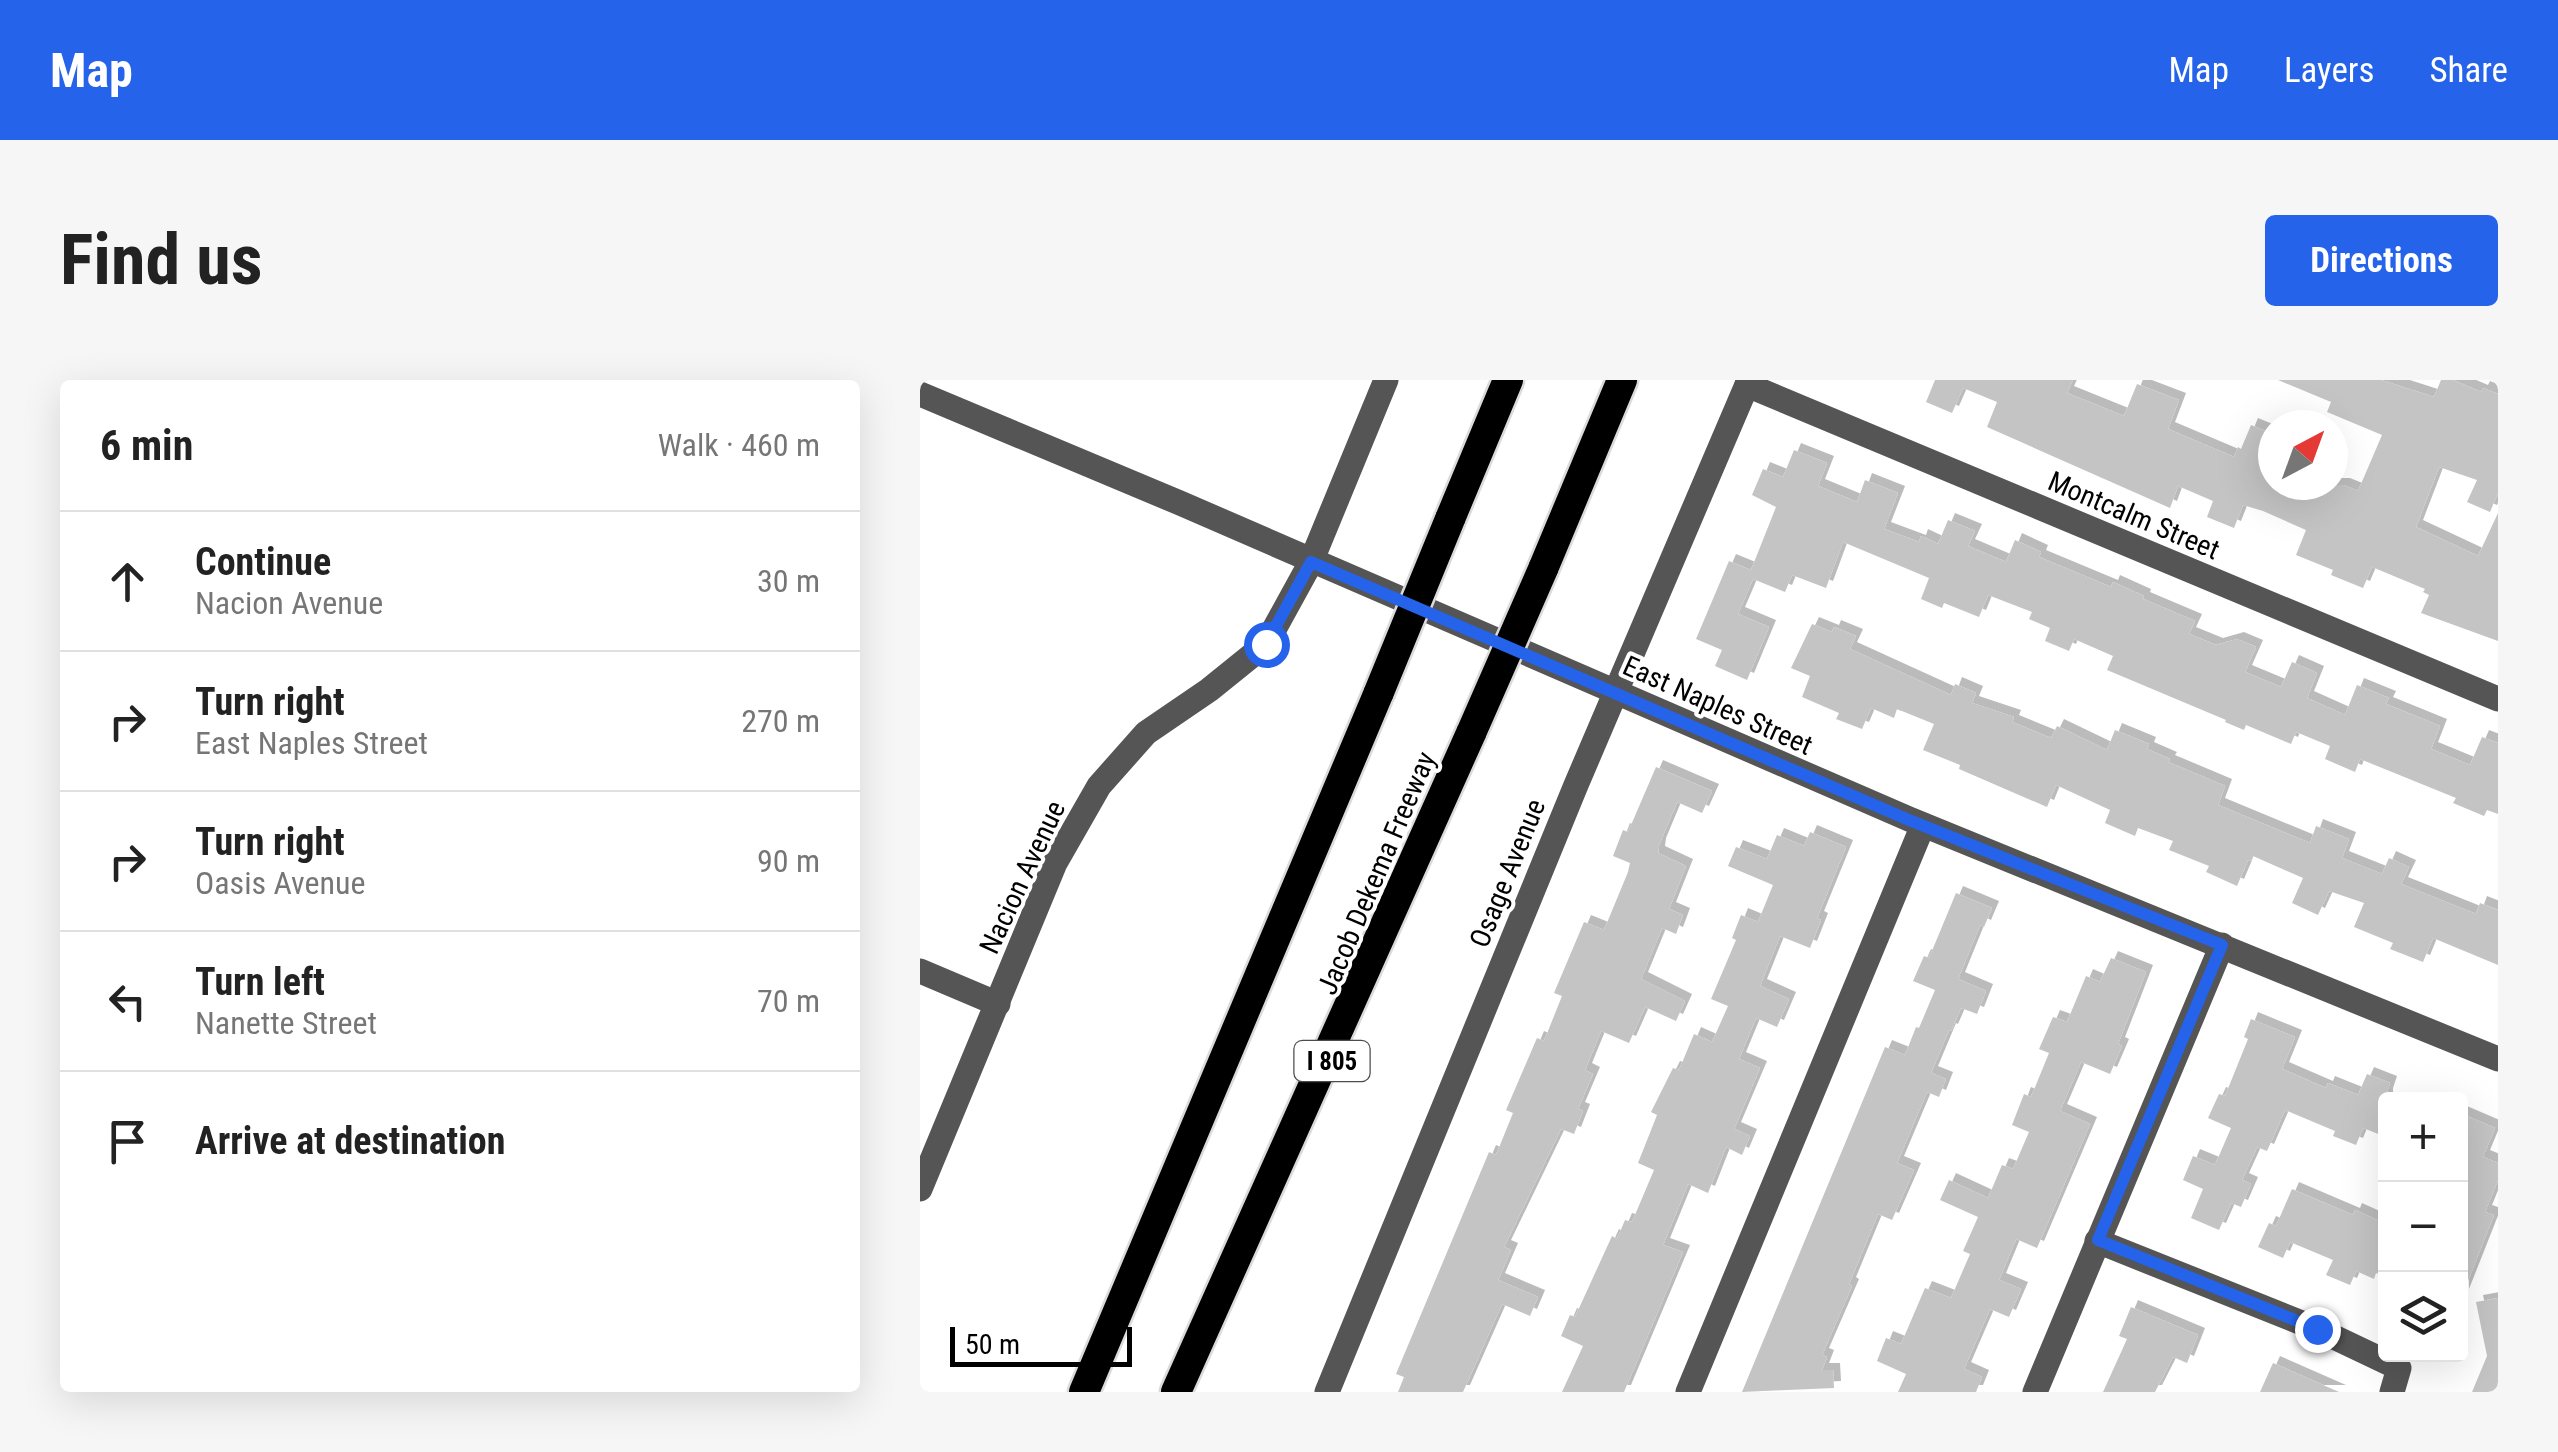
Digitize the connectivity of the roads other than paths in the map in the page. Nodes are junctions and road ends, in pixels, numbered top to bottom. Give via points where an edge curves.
1 (1386, 380) edge
2 (1508, 380) edge
3 (1622, 380) edge
4 (1748, 383) edge
5 (920, 394) edge
6 (1311, 562) junction
7 (1617, 693) junction
8 (2498, 700) edge
9 (1472, 731) junction
10 (1923, 826) junction
11 (2222, 945) junction
12 (920, 971) edge
13 (998, 1004) junction
14 (2498, 1058) edge
15 (920, 1189) edge
16 (2098, 1240) junction
17 (1087, 1392) edge
18 (1176, 1392) edge
19 (1191, 1392) edge
20 (1327, 1392) edge
21 (1688, 1392) edge
22 (2035, 1392) edge
23 (2392, 1392) edge

1 - 6 street, Nacion Avenue
2 - 17 highway, bridge
3 - 9 highway, Jacob Dekema Freeway / I 805, bridge
4 - 7 street, Osage Avenue
4 - 8 street, Montcalm Street
5 - 6 street, East Naples Street
6 - 7 street, East Naples Street
6 - 13 street, Nacion Avenue via 1266,644 1146,732 1099,786 1055,863
7 - 10 street, East Naples Street
7 - 20 street, Osage Avenue
9 - 18 highway
9 - 19 highway, Jacob Dekema Freeway / I 805
10 - 11 street, East Naples Street
10 - 21 street
11 - 14 street, East Naples Street
11 - 16 street
12 - 13 street
13 - 15 street, Nacion Avenue
16 - 22 street
16 - 23 street via 2399,1368

